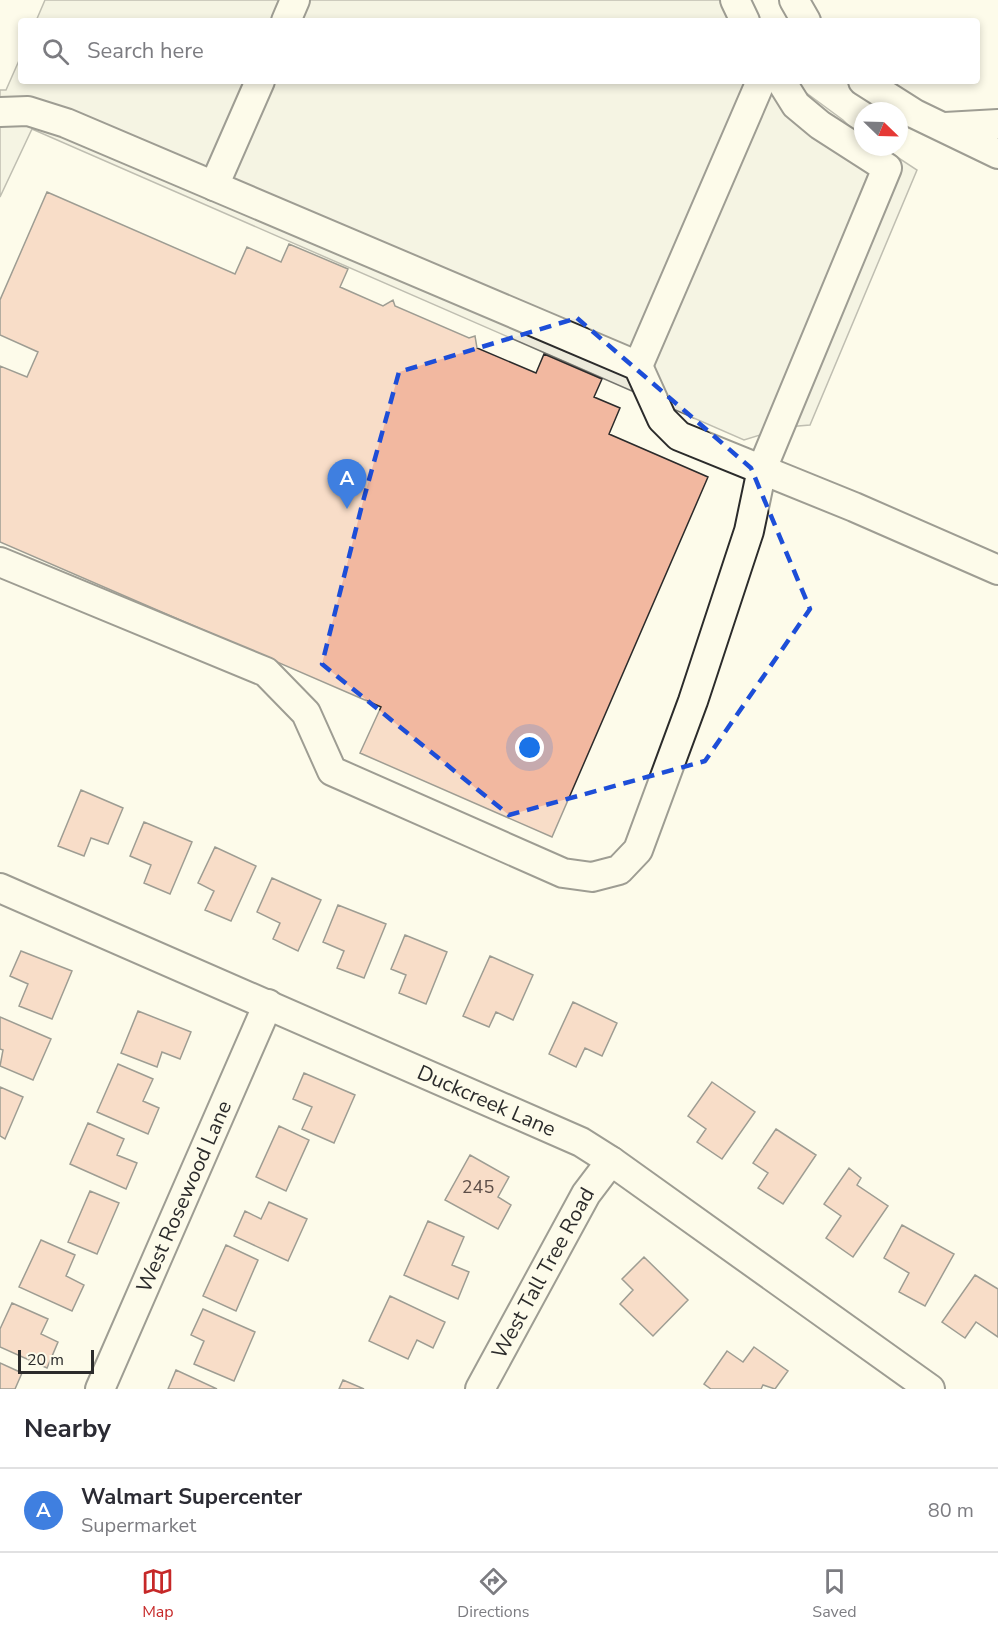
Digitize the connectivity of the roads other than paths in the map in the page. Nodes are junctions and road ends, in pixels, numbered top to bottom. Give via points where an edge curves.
1 (295, 0) edge
2 (735, 0) edge
3 (794, 0) edge
4 (287, 18) edge
5 (744, 18) edge
6 (804, 18) edge
7 (259, 84) edge
8 (760, 84) edge
9 (783, 84) edge
10 (869, 84) edge
11 (0, 112) edge
12 (995, 142) edge
13 (214, 186) junction
14 (638, 366) junction
15 (762, 469) junction
16 (0, 562) edge
17 (998, 570) edge
18 (0, 888) edge
19 (268, 1004) junction
20 (611, 1161) junction
21 (100, 1389) edge
22 (480, 1389) edge
23 (930, 1389) edge

1 - 4 street
2 - 5 street
3 - 6 street
7 - 13 street
8 - 14 street
9 - 15 street via 796,105 820,125 887,168
10 - 12 street via 915,114
11 - 13 street via 28,111 66,123
13 - 14 street
14 - 15 street via 662,419 680,436
15 - 16 street via 749,531 638,850 618,870 592,877 563,873 332,771 306,713 266,672
15 - 17 street
18 - 19 street, Duckcreek Lane
19 - 20 street, Duckcreek Lane via 567,1135
19 - 21 street, West Rosewood Lane
20 - 22 street, West Tall Tree Road via 586,1194
20 - 23 street, Duckcreek Lane

